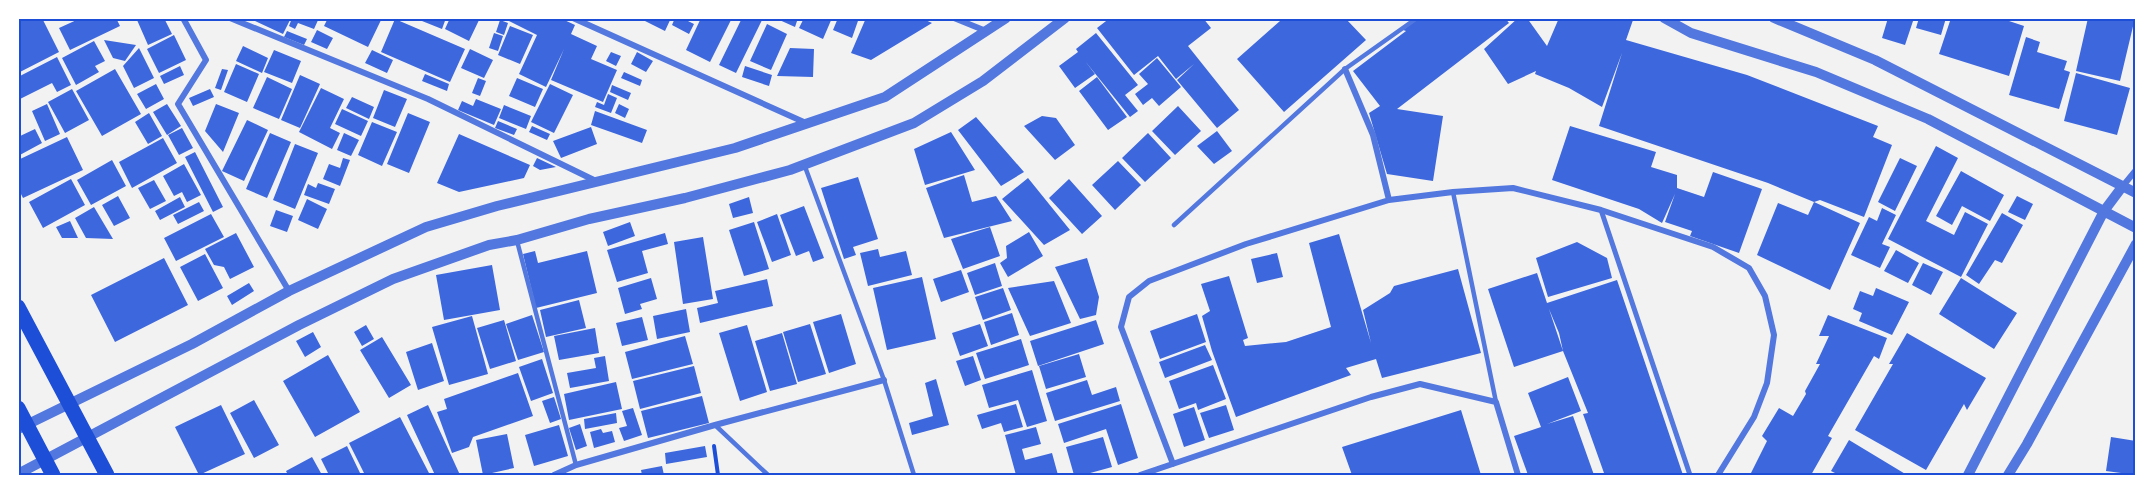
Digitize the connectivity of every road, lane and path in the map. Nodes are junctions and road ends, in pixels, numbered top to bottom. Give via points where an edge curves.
1 (183, 18) edge
2 (230, 18) edge
3 (573, 18) edge
4 (954, 18) edge
5 (1006, 18) edge
6 (1065, 18) edge
7 (1417, 18) edge
8 (1664, 18) edge
9 (1774, 18) edge
10 (986, 32) junction
11 (1346, 69) junction
12 (809, 125) junction
13 (804, 164) junction
14 (2136, 170) edge
15 (598, 182) junction
16 (2122, 187) junction
17 (1452, 192) junction
18 (2136, 193) edge
19 (1389, 201) junction
20 (1601, 210) junction
21 (2104, 212) junction
22 (1174, 225) dead end
23 (2136, 228) edge
24 (517, 240) junction
25 (2136, 244) edge
26 (289, 291) junction
27 (18, 307) edge
28 (884, 380) junction
29 (1496, 402) junction
30 (69, 404) junction
31 (18, 408) edge
32 (715, 425) junction
33 (22, 427) edge
34 (87, 437) junction
35 (46, 459) junction
36 (1173, 464) junction
37 (576, 465) junction
38 (18, 474) edge
39 (53, 475) edge
40 (107, 475) edge
41 (554, 475) edge
42 (768, 475) edge
43 (914, 475) edge
44 (1140, 475) edge
45 (1518, 475) edge
46 (1690, 475) edge
47 (1718, 475) edge
48 (1968, 475) edge
49 (2008, 475) edge

1 - 26 street via 206,60 178,104
2 - 15 street via 428,99
3 - 12 street
4 - 10 street
5 - 10 street
6 - 13 street via 983,81 914,123
7 - 11 lane
8 - 21 street via 1690,33 1816,72 1928,118
9 - 16 street via 1875,60
10 - 12 street via 885,97
11 - 19 street via 1373,135
11 - 22 lane
12 - 15 street
13 - 24 street
13 - 28 lane
14 - 16 street
15 - 26 street via 426,227
16 - 18 street
16 - 21 street
17 - 19 street
17 - 20 street via 1513,188
17 - 29 lane
19 - 36 street via 1246,244 1149,281 1129,297 1121,327
20 - 46 street
20 - 47 street via 1713,247 1749,268 1765,296 1774,335 1767,383 1754,417
21 - 23 street
21 - 48 street
24 - 34 street via 489,245 393,279
24 - 37 lane
25 - 49 street
26 - 30 street
27 - 30 main road
28 - 32 street
28 - 43 lane
29 - 36 street via 1420,384
29 - 45 street
30 - 33 street
30 - 34 main road
31 - 33 main road
32 - 37 street
32 - 42 lane
33 - 35 main road
34 - 35 street
34 - 40 main road
35 - 38 street
35 - 39 main road
36 - 44 street
37 - 41 street

